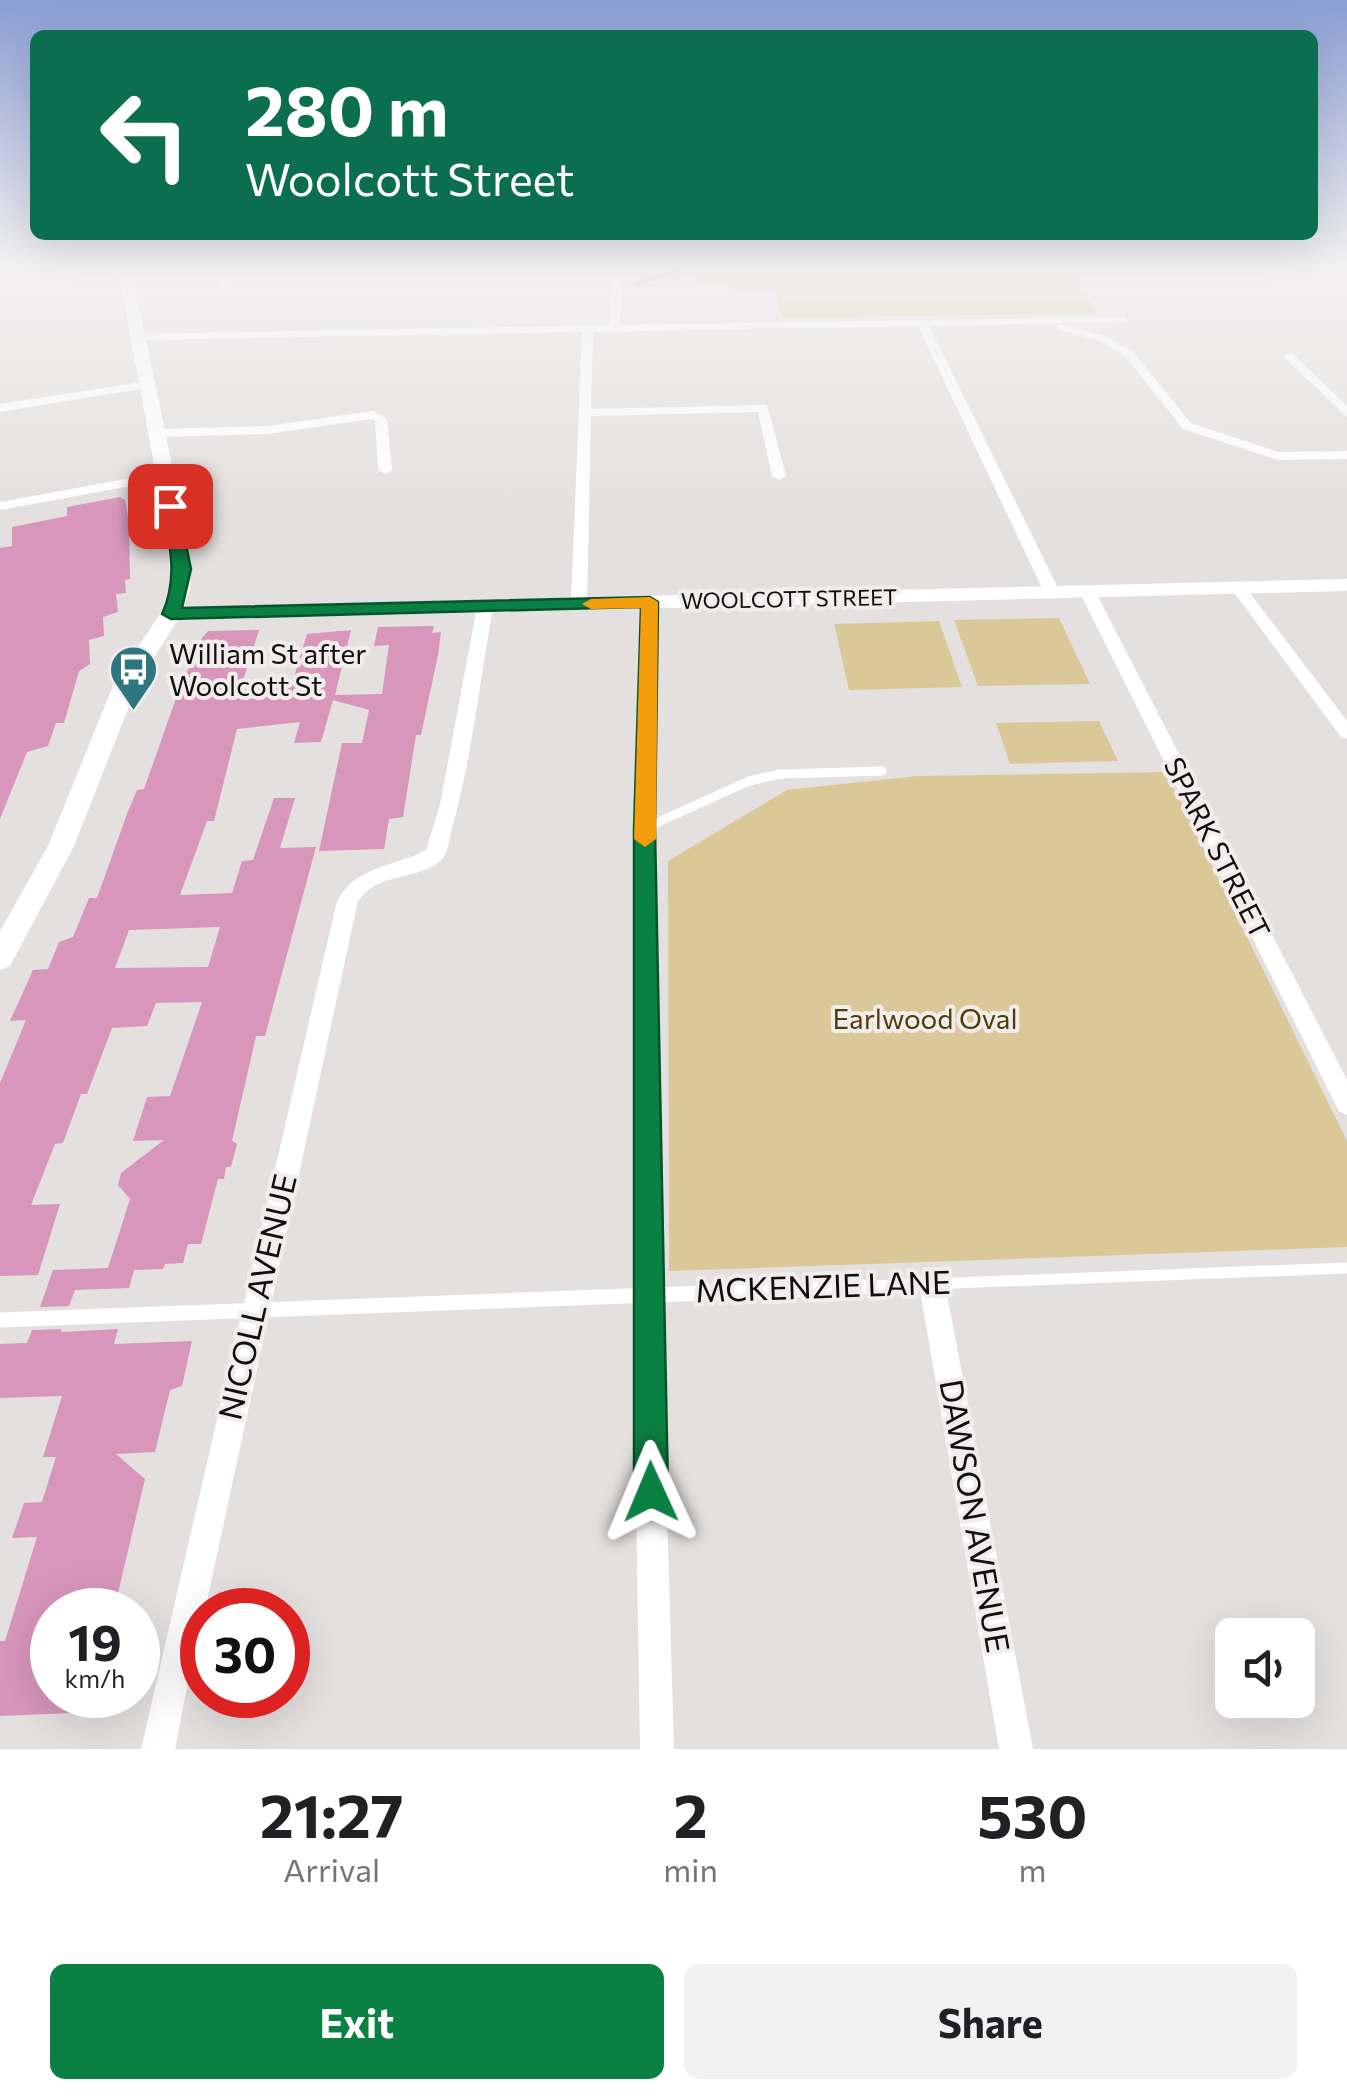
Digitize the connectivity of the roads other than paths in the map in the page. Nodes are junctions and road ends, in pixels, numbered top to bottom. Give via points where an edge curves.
1 (142, 350) edge
2 (587, 350) edge
3 (935, 350) edge
4 (1122, 350) edge
5 (1289, 356) dead end
6 (149, 384) junction
7 (0, 408) edge
8 (585, 413) junction
9 (1347, 413) edge
10 (157, 434) junction
11 (1347, 454) edge
12 (385, 470) dead end
13 (164, 476) junction
14 (779, 476) dead end
15 (0, 506) edge
16 (177, 536) junction
17 (1347, 585) edge
18 (1238, 587) junction
19 (1052, 592) junction
20 (1087, 592) junction
21 (650, 602) junction
22 (578, 604) junction
23 (485, 607) junction
24 (243, 612) junction
25 (171, 614) junction
26 (1340, 712) edge
27 (1347, 732) edge
28 (882, 771) dead end
29 (644, 829) junction
30 (0, 958) edge
31 (1341, 1080) edge
32 (1347, 1104) edge
33 (1347, 1268) edge
34 (932, 1284) junction
35 (648, 1293) junction
36 (254, 1310) junction
37 (0, 1320) edge
38 (158, 1749) edge
39 (657, 1749) edge
40 (1016, 1749) edge

1 - 6 main road
2 - 8 street
3 - 19 street
4 - 11 street via 1187,426 1278,456
5 - 9 street
6 - 7 street
6 - 10 main road
8 - 14 street via 763,408
8 - 22 street
10 - 12 street via 268,430 373,415 382,419
10 - 13 main road
13 - 15 street
13 - 16 main road
16 - 24 main road via 190,543 206,603
16 - 25 main road via 182,577
17 - 18 main road, WOOLCOTT STREET
18 - 20 main road, WOOLCOTT STREET
18 - 26 street
19 - 20 main road, WOOLCOTT STREET
19 - 21 main road, WOOLCOTT STREET
20 - 31 street, SPARK STREET
21 - 22 main road, WOOLCOTT STREET
21 - 29 street
22 - 23 main road, WOOLCOTT STREET
23 - 24 main road, WOOLCOTT STREET
23 - 36 street, NICOLL AVENUE via 435,854 418,866 376,876 351,895
24 - 25 main road, WOOLCOTT STREET
25 - 30 main road via 127,680 61,846
26 - 27 street
28 - 29 lane via 749,781
29 - 35 street
31 - 32 street, SPARK STREET
33 - 34 lane, MCKENZIE LANE
34 - 35 lane, MCKENZIE LANE
34 - 40 street, DAWSON AVENUE
35 - 36 lane, MCKENZIE LANE
35 - 39 street
36 - 37 lane, MCKENZIE LANE
36 - 38 street, NICOLL AVENUE

